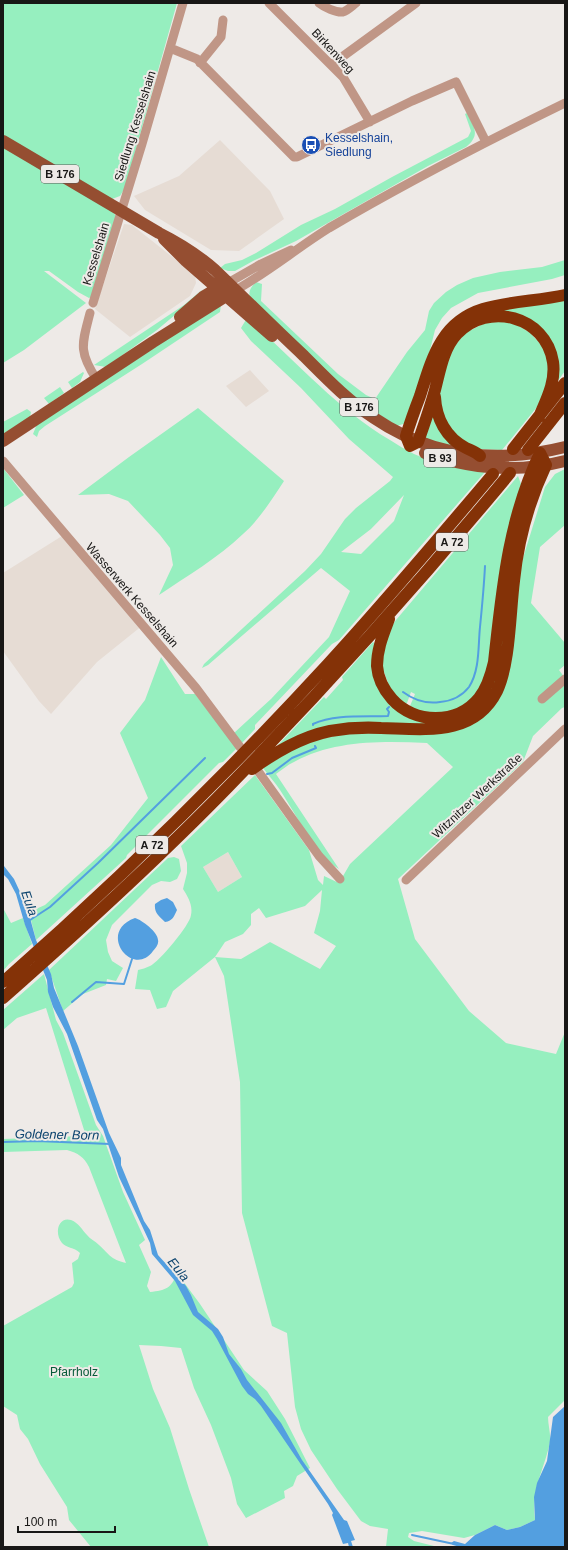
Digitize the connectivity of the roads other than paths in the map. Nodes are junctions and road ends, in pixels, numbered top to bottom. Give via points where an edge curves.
1 (183, 3) edge
2 (269, 3) edge
3 (319, 3) edge
4 (356, 3) edge
5 (416, 3) edge
6 (222, 20) dead end
7 (170, 48) junction
8 (200, 62) junction
9 (331, 65) junction
10 (565, 103) edge
11 (370, 122) junction
12 (3, 141) edge
13 (486, 142) junction
14 (121, 211) junction
15 (227, 289) junction
16 (565, 295) edge
17 (93, 303) dead end
18 (90, 313) dead end
19 (96, 380) junction
20 (565, 383) edge
21 (435, 389) junction
22 (565, 403) edge
23 (539, 417) junction
24 (3, 441) edge
25 (411, 442) junction
26 (565, 447) edge
27 (513, 449) dead end
28 (534, 452) junction
29 (480, 456) junction
30 (3, 461) edge
31 (565, 461) edge
32 (537, 469) junction
33 (510, 473) dead end
34 (493, 474) dead end
35 (393, 610) junction
36 (565, 679) edge
37 (542, 699) dead end
38 (565, 729) edge
39 (243, 750) junction
40 (254, 766) junction
41 (340, 879) dead end
42 (406, 880) dead end
43 (3, 982) edge
44 (3, 998) edge

1 - 7 street, Siedlung Kesselshain
2 - 9 street, Birkenweg
3 - 4 street via 338,12 343,12
5 - 9 street
6 - 8 street via 221,37
7 - 8 street
7 - 14 street, Siedlung Kesselshain
8 - 11 street via 294,157
9 - 11 street, Birkenweg via 347,83
10 - 13 street
11 - 13 street via 456,82
12 - 14 main road, B 176
13 - 15 street via 400,187 303,244 282,260
14 - 15 main road, B 176 via 198,256
14 - 17 street, Kesselshain
15 - 19 main road
15 - 25 main road, B 176 via 353,411 383,432
16 - 25 highway via 484,309 464,317 453,326 441,341 432,359
18 - 19 street via 84,340 84,356
19 - 24 main road
20 - 23 highway
21 - 23 highway via 448,348 456,335 477,320 505,316 531,326 542,337 550,353 553,375
21 - 25 highway
21 - 29 highway via 436,408 444,428 456,441
22 - 28 highway
23 - 27 highway
25 - 29 main road, B 93
25 - 32 main road, B 93 via 449,461 472,466
26 - 28 main road, B 93
28 - 29 main road, B 93 via 513,456
28 - 32 highway
30 - 39 street, Wasserwerk Kesselshain via 196,688
31 - 32 main road, B 93
32 - 35 highway via 510,542 494,662 485,690 478,700 467,709 439,718 424,718 408,712 397,704 386,692 377,668 381,638
32 - 40 highway via 538,482 519,547 501,679 483,710 465,722 438,729 360,728 320,734 286,747
33 - 35 highway, A 72
34 - 39 highway, A 72 via 380,607 309,685
35 - 40 highway, A 72
36 - 37 street
38 - 42 street, Witznitzer Werkstraße
39 - 43 highway, A 72 via 143,854
40 - 41 street
40 - 44 highway, A 72 via 227,788 110,901

